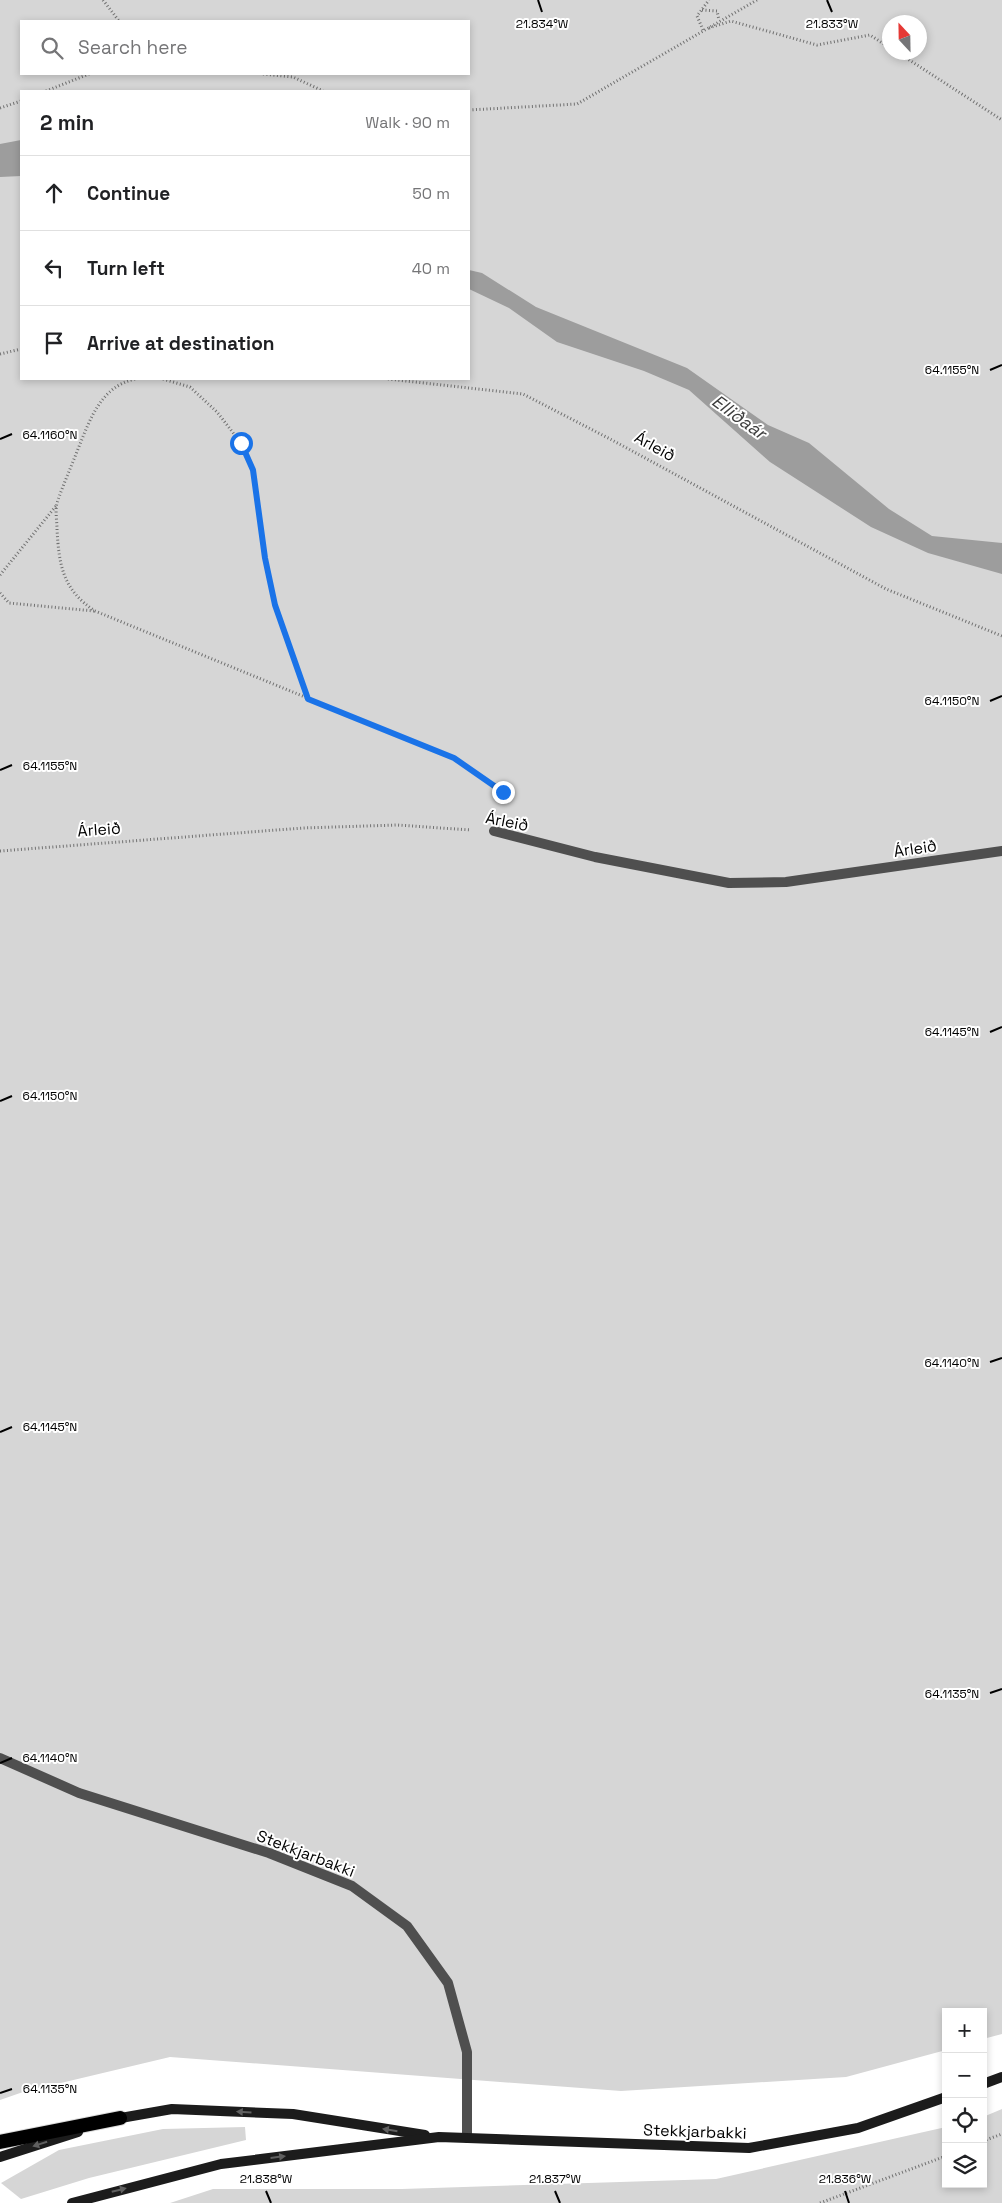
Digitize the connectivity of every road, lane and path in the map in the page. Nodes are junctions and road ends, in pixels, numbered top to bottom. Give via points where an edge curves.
1 (103, 0) edge
2 (709, 0) edge
3 (757, 0) edge
4 (702, 10) junction
5 (118, 20) edge
6 (719, 20) junction
7 (702, 30) junction
8 (882, 42) edge
9 (909, 60) edge
10 (86, 75) edge
11 (278, 75) edge
12 (49, 90) edge
13 (321, 90) edge
14 (20, 101) edge
15 (0, 108) edge
16 (470, 110) edge
17 (1002, 120) edge
18 (20, 349) edge
19 (0, 354) edge
20 (130, 380) edge
21 (166, 380) edge
22 (397, 380) edge
23 (57, 505) junction
24 (0, 575) edge
25 (0, 593) edge
26 (95, 611) junction
27 (1002, 636) edge
28 (308, 699) junction
29 (503, 792) dead end
30 (494, 831) joint
31 (1002, 851) edge
32 (0, 852) edge
33 (0, 1758) edge
34 (1002, 2077) edge
35 (987, 2083) edge
36 (943, 2098) edge
37 (120, 2118) junction
38 (1002, 2134) edge
39 (438, 2137) junction
40 (467, 2138) junction
41 (987, 2140) edge
42 (0, 2142) edge
43 (0, 2157) edge
44 (942, 2157) edge
45 (72, 2203) edge
46 (820, 2203) edge

1 - 5 path
2 - 4 path
3 - 6 path
4 - 6 path via 718,12
4 - 7 path via 697,16
6 - 7 path
7 - 8 path via 731,21 817,45 870,34
7 - 16 path via 577,104
9 - 17 path
10 - 12 path
11 - 13 path via 293,76
14 - 15 path
18 - 19 path
20 - 23 path via 110,391 97,405
21 - 28 path via 190,387 217,412 241,443 253,470 275,605
22 - 27 path, Árleið via 523,394 886,590
23 - 24 path
23 - 26 path via 60,566 72,592 80,602
25 - 26 path via 9,603
26 - 28 path
28 - 29 path via 454,758
30 - 31 lane, Árleið via 595,857 729,883 786,882
30 - 32 path, Árleið via 396,825 302,828
33 - 40 lane, Stekkjarbakki via 79,1793 269,1853 352,1886 407,1926 448,1983 467,2052
34 - 35 main road
36 - 40 main road, Stekkjarbakki via 858,2128 748,2148
39 -> 37 main road, Stekkjarbakki via 293,2114 172,2109
37 - 42 highway
37 -> 43 main road, Stekkjarbakki
38 - 41 path
39 - 40 main road, Stekkjarbakki
45 -> 39 main road, Stekkjarbakki via 221,2164
44 - 46 path

